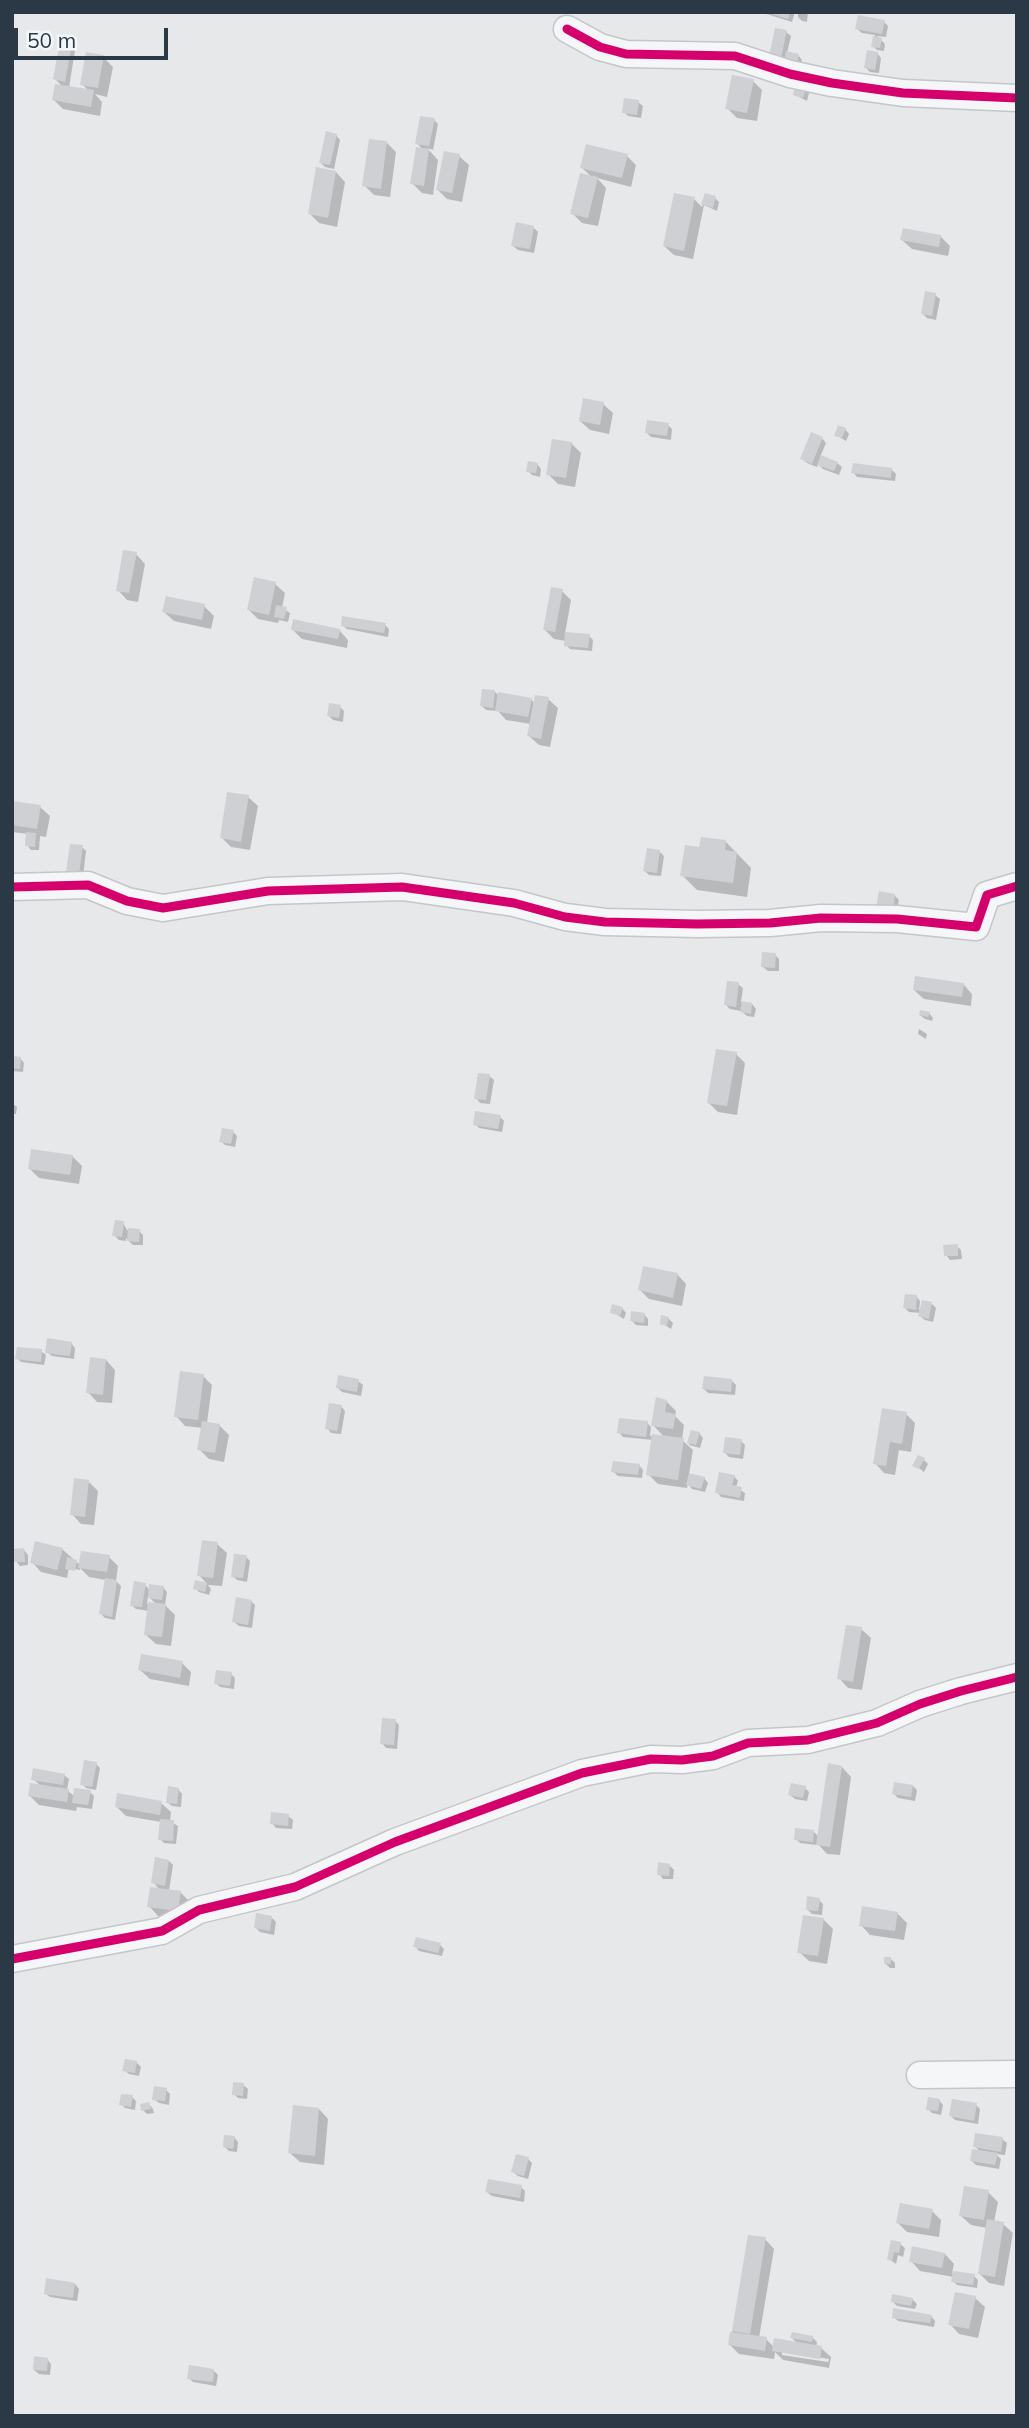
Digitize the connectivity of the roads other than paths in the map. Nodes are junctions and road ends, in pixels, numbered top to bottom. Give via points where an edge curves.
1 (567, 29) dead end
2 (1017, 98) edge
3 (1017, 886) edge
4 (12, 887) edge
5 (1017, 1677) edge
6 (12, 1959) edge
7 (1017, 2074) edge
8 (920, 2075) dead end

1 - 2 street via 600,47 626,54 735,56 832,83 903,93
3 - 4 street via 987,895 976,927 846,918 771,923 606,922 402,887 268,891 163,908 127,901 88,885
5 - 6 street via 920,1704 877,1723 808,1740 748,1743 713,1756 651,1759 582,1773 395,1842 295,1887 199,1910 162,1931
7 - 8 street

